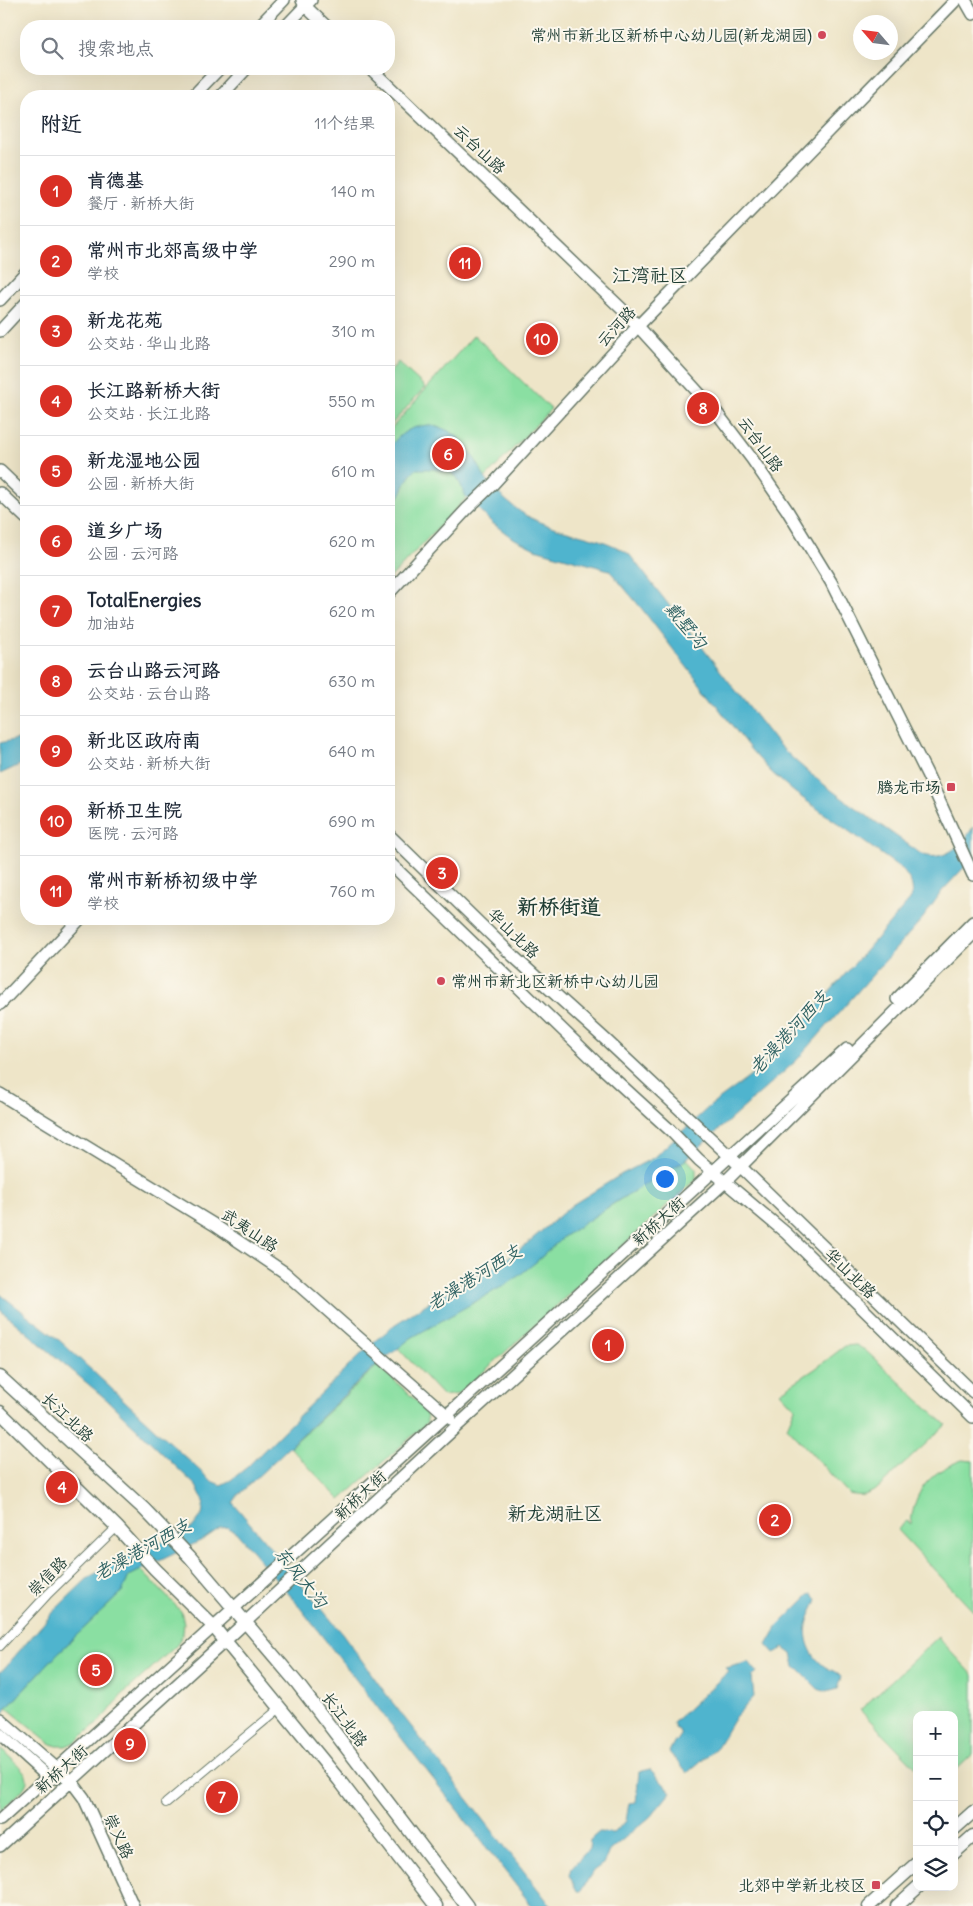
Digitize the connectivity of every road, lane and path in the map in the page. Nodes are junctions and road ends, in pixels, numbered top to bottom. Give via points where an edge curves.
1 (284, 0) edge
2 (956, 0) edge
3 (965, 0) edge
4 (306, 2) edge
5 (973, 14) edge
6 (265, 20) edge
7 (291, 20) edge
8 (321, 20) edge
9 (213, 75) edge
10 (240, 75) edge
11 (377, 75) edge
12 (199, 90) edge
13 (227, 90) edge
14 (393, 90) edge
15 (395, 92) edge
16 (20, 278) edge
17 (0, 300) edge
18 (20, 310) edge
19 (639, 325) junction
20 (0, 332) edge
21 (0, 472) edge
22 (20, 490) edge
23 (0, 493) edge
24 (20, 512) edge
25 (395, 587) edge
26 (395, 841) edge
27 (395, 868) edge
28 (971, 872) edge
29 (973, 922) edge
30 (74, 925) edge
31 (973, 934) edge
32 (0, 1004) edge
33 (0, 1094) edge
34 (729, 1157) junction
35 (740, 1166) junction
36 (713, 1172) junction
37 (725, 1182) junction
38 (0, 1377) edge
39 (973, 1392) edge
40 (0, 1412) edge
41 (447, 1415) junction
42 (973, 1417) edge
43 (457, 1426) junction
44 (119, 1530) junction
45 (234, 1608) junction
46 (246, 1622) junction
47 (213, 1626) junction
48 (225, 1641) junction
49 (0, 1646) edge
50 (280, 1708) junction
51 (2, 1720) edge
52 (0, 1734) edge
53 (52, 1773) junction
54 (72, 1782) junction
55 (166, 1803) dead end
56 (973, 1812) edge
57 (0, 1820) edge
58 (958, 1825) edge
59 (973, 1836) edge
60 (0, 1846) edge
61 (958, 1850) edge
62 (913, 1867) edge
63 (914, 1891) edge
64 (133, 1906) edge
65 (436, 1906) edge
66 (467, 1906) edge
67 (868, 1906) edge
68 (897, 1906) edge

1 - 4 street
1 - 6 street
2 - 19 street, 云河路
3 - 5 street
4 - 7 street
4 - 8 street
9 - 12 street
10 - 13 street
11 - 14 street, 云台山路
15 - 19 street, 云台山路
16 - 17 street
18 - 20 street
19 - 25 street, 云河路
19 - 28 street, 云台山路 via 752,458 831,582 927,774
21 - 22 street
23 - 24 street
26 - 34 street, 华山北路 via 513,956
27 - 36 street, 华山北路
29 - 34 street, 新桥大街 via 841,1055
30 - 32 street
31 - 35 street, 新桥大街
33 - 41 street, 武夷山路 via 213,1224 284,1272
34 - 35 street, 华山北路
34 - 36 street, 新桥大街
35 - 37 street, 新桥大街
35 - 39 street, 华山北路
36 - 37 street, 华山北路
36 - 41 street, 新桥大街
37 - 42 street, 华山北路 via 786,1233
37 - 43 street, 新桥大街
38 - 45 main road, 长江北路 via 144,1508
40 - 44 main road
41 - 43 street, 武夷山路
41 - 45 street, 新桥大街
43 - 46 street, 新桥大街
44 - 47 main road
44 - 49 street, 崇信路 via 47,1595
45 - 46 main road, 长江北路
45 - 47 street, 新桥大街
46 - 48 street, 新桥大街
46 - 66 main road, 长江北路 via 297,1683
47 - 48 main road
47 - 53 street, 新桥大街
48 - 50 main road
48 - 54 street, 新桥大街
50 - 55 street
50 - 65 main road
51 - 53 street
52 - 53 street
53 - 54 street
53 - 57 street, 新桥大街
54 - 60 street, 新桥大街
54 - 64 street, 崇义路 via 84,1798
56 - 58 main road
59 - 61 main road
62 - 67 main road
63 - 68 main road

